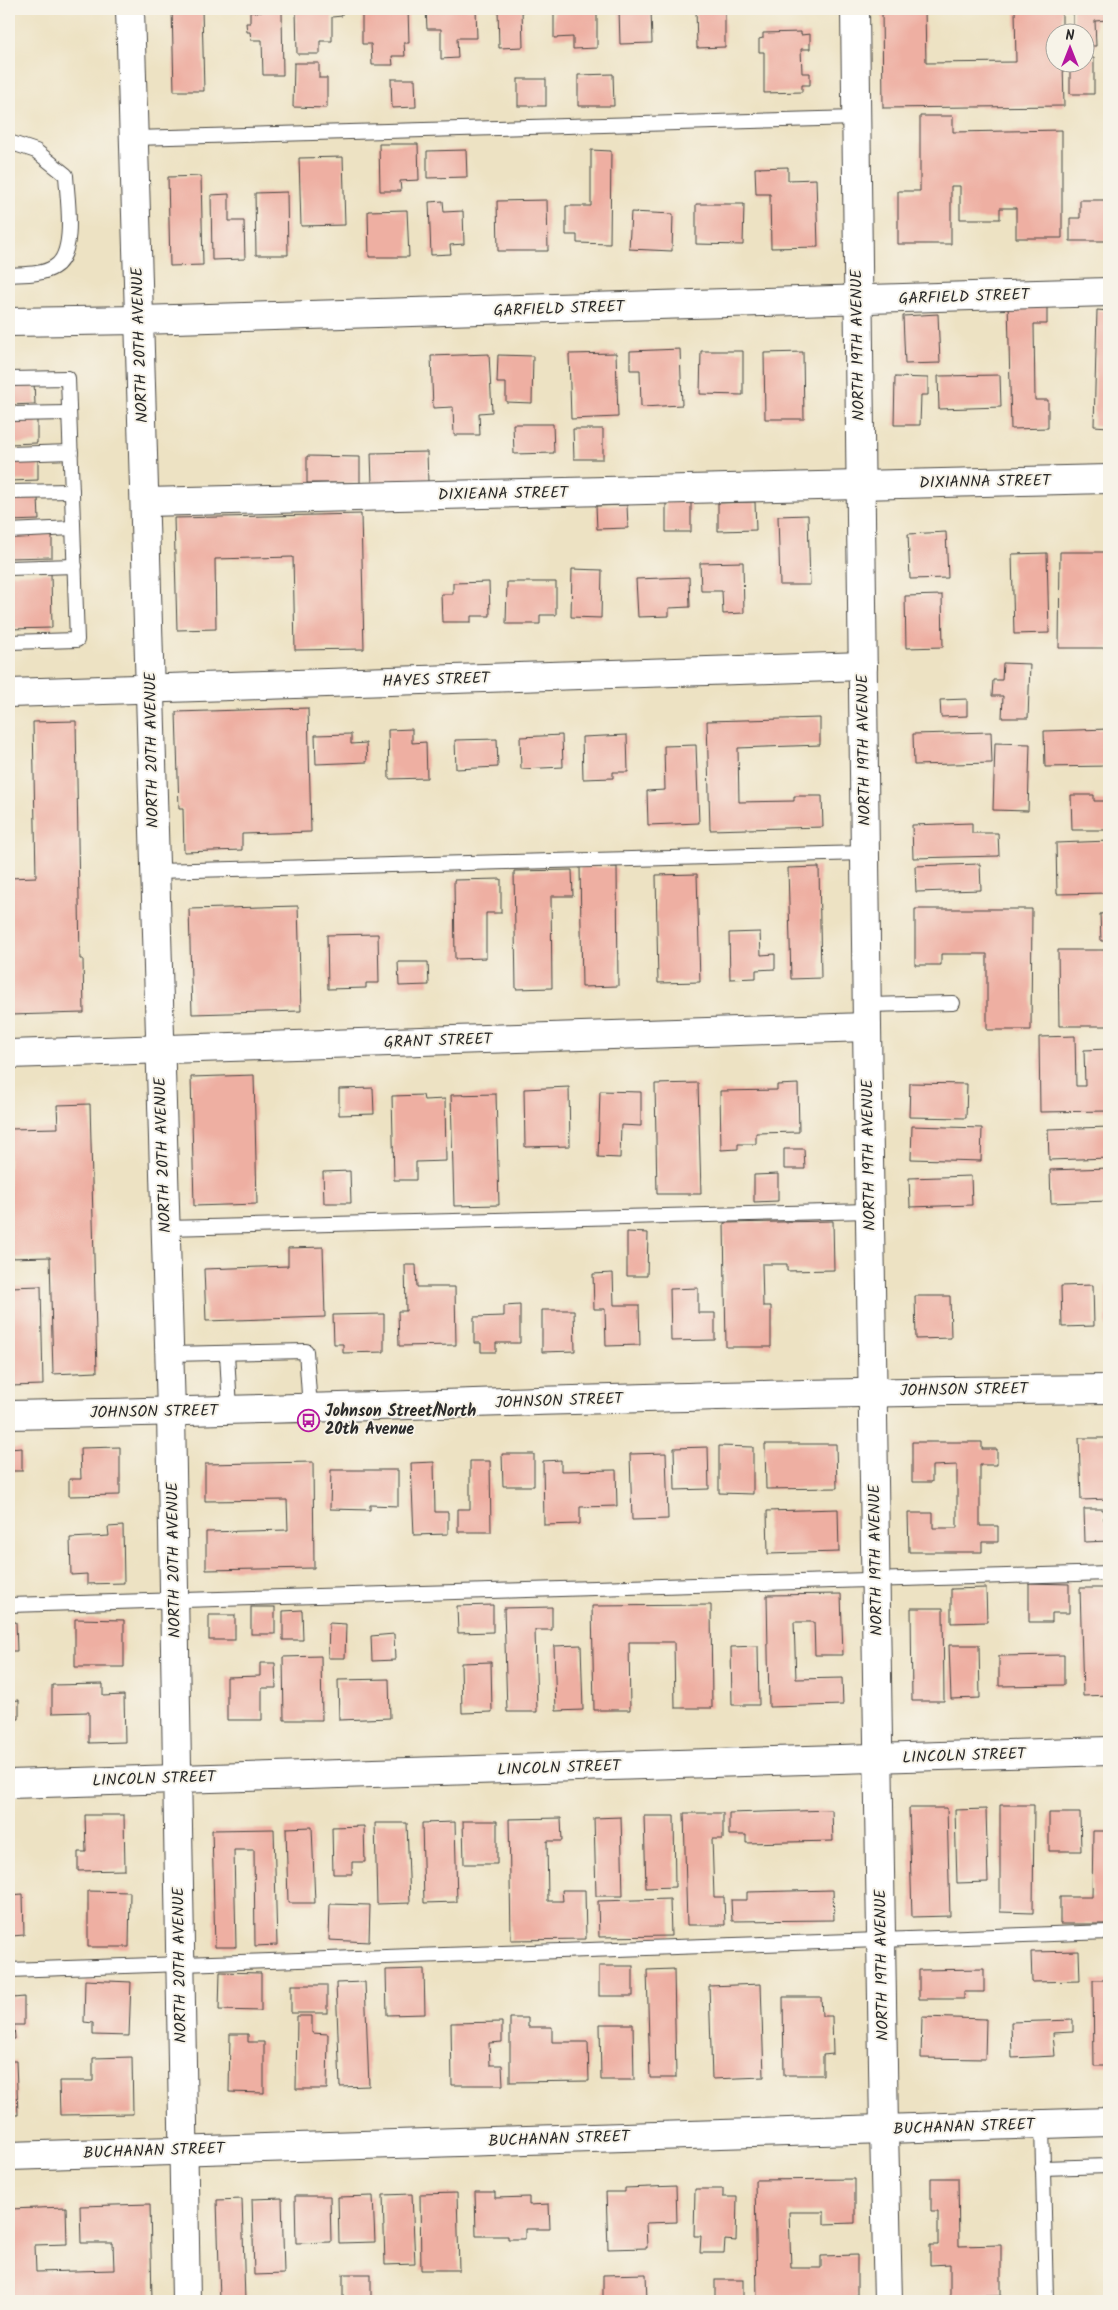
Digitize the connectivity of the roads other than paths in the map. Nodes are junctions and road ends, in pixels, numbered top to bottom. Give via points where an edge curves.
1 (130, 9) edge
2 (855, 9) edge
3 (856, 118) junction
4 (134, 138) junction
5 (9, 142) edge
6 (9, 275) edge
7 (1109, 292) edge
8 (857, 300) junction
9 (139, 320) junction
10 (9, 322) edge
11 (9, 379) edge
12 (69, 413) junction
13 (9, 414) edge
14 (71, 452) junction
15 (9, 454) edge
16 (1109, 480) edge
17 (861, 485) junction
18 (72, 491) junction
19 (9, 492) edge
20 (145, 502) junction
21 (73, 528) junction
22 (9, 531) edge
23 (75, 566) junction
24 (9, 568) edge
25 (9, 642) edge
26 (863, 666) junction
27 (151, 690) junction
28 (9, 693) edge
29 (865, 853) junction
30 (155, 871) junction
31 (953, 1003) dead end
32 (867, 1016) junction
33 (159, 1050) junction
34 (9, 1054) edge
35 (870, 1211) junction
36 (165, 1228) junction
37 (227, 1353) junction
38 (170, 1354) junction
39 (1109, 1389) edge
40 (874, 1391) junction
41 (310, 1409) junction
42 (230, 1410) junction
43 (171, 1412) junction
44 (9, 1415) edge
45 (1109, 1573) edge
46 (876, 1579) junction
47 (174, 1601) junction
48 (9, 1605) edge
49 (1109, 1751) edge
50 (879, 1759) junction
51 (177, 1778) junction
52 (9, 1784) edge
53 (1109, 1932) edge
54 (882, 1938) junction
55 (180, 1964) junction
56 (9, 1970) edge
57 (1109, 2122) edge
58 (1042, 2124) junction
59 (884, 2130) junction
60 (183, 2150) junction
61 (9, 2156) edge
62 (1109, 2166) edge
63 (1042, 2168) junction
64 (186, 2301) edge
65 (888, 2301) edge
66 (1046, 2301) edge

1 - 4 street, NORTH 20TH AVENUE
2 - 3 street, NORTH 19TH AVENUE
3 - 4 lane
3 - 8 street, NORTH 19TH AVENUE
4 - 9 street, NORTH 20TH AVENUE
5 - 6 lane via 36,152 66,175 69,244 55,267 30,274
7 - 8 street, GARFIELD STREET
8 - 9 street, GARFIELD STREET
8 - 17 street, NORTH 19TH AVENUE
9 - 10 street, GARFIELD STREET
9 - 20 street, NORTH 20TH AVENUE
11 - 12 lane via 68,378
12 - 13 lane
12 - 14 lane
14 - 15 lane
14 - 18 lane
16 - 17 street, DIXIANNA STREET
17 - 20 street, DIXIEANA STREET
17 - 26 street, NORTH 19TH AVENUE
18 - 19 lane
18 - 21 lane
20 - 27 street, NORTH 20TH AVENUE
21 - 22 lane
21 - 23 lane
23 - 24 lane
23 - 25 lane via 77,640
26 - 27 street, HAYES STREET
26 - 29 street, NORTH 19TH AVENUE
27 - 28 street, HAYES STREET
27 - 30 street, NORTH 20TH AVENUE
29 - 30 lane
29 - 32 street, NORTH 19TH AVENUE
30 - 33 street, NORTH 20TH AVENUE
31 - 32 lane
32 - 33 street, GRANT STREET
32 - 35 street, NORTH 19TH AVENUE
33 - 34 street, GRANT STREET
33 - 36 street, NORTH 20TH AVENUE
35 - 36 lane
35 - 40 street, NORTH 19TH AVENUE
36 - 38 street, NORTH 20TH AVENUE
37 - 38 lane
37 - 41 lane via 306,1351
37 - 42 lane
38 - 43 street, NORTH 20TH AVENUE
39 - 40 street, JOHNSON STREET
40 - 41 street, JOHNSON STREET
40 - 46 street, NORTH 19TH AVENUE
41 - 42 street, JOHNSON STREET
42 - 43 street, JOHNSON STREET
43 - 44 street, JOHNSON STREET
43 - 47 street, NORTH 20TH AVENUE
45 - 46 lane
46 - 47 lane
46 - 50 street, NORTH 19TH AVENUE
47 - 48 lane
47 - 51 street, NORTH 20TH AVENUE
49 - 50 street, LINCOLN STREET
50 - 51 street, LINCOLN STREET
50 - 54 street, NORTH 19TH AVENUE
51 - 52 street, LINCOLN STREET
51 - 55 street, NORTH 20TH AVENUE
53 - 54 lane
54 - 55 lane
54 - 59 street, NORTH 19TH AVENUE
55 - 56 lane
55 - 60 street, NORTH 20TH AVENUE
57 - 58 street, BUCHANAN STREET
58 - 59 street, BUCHANAN STREET
58 - 63 lane
59 - 60 street, BUCHANAN STREET
59 - 65 street, NORTH 19TH AVENUE
60 - 61 street, BUCHANAN STREET
60 - 64 street, NORTH 20TH AVENUE
62 - 63 lane
63 - 66 lane

